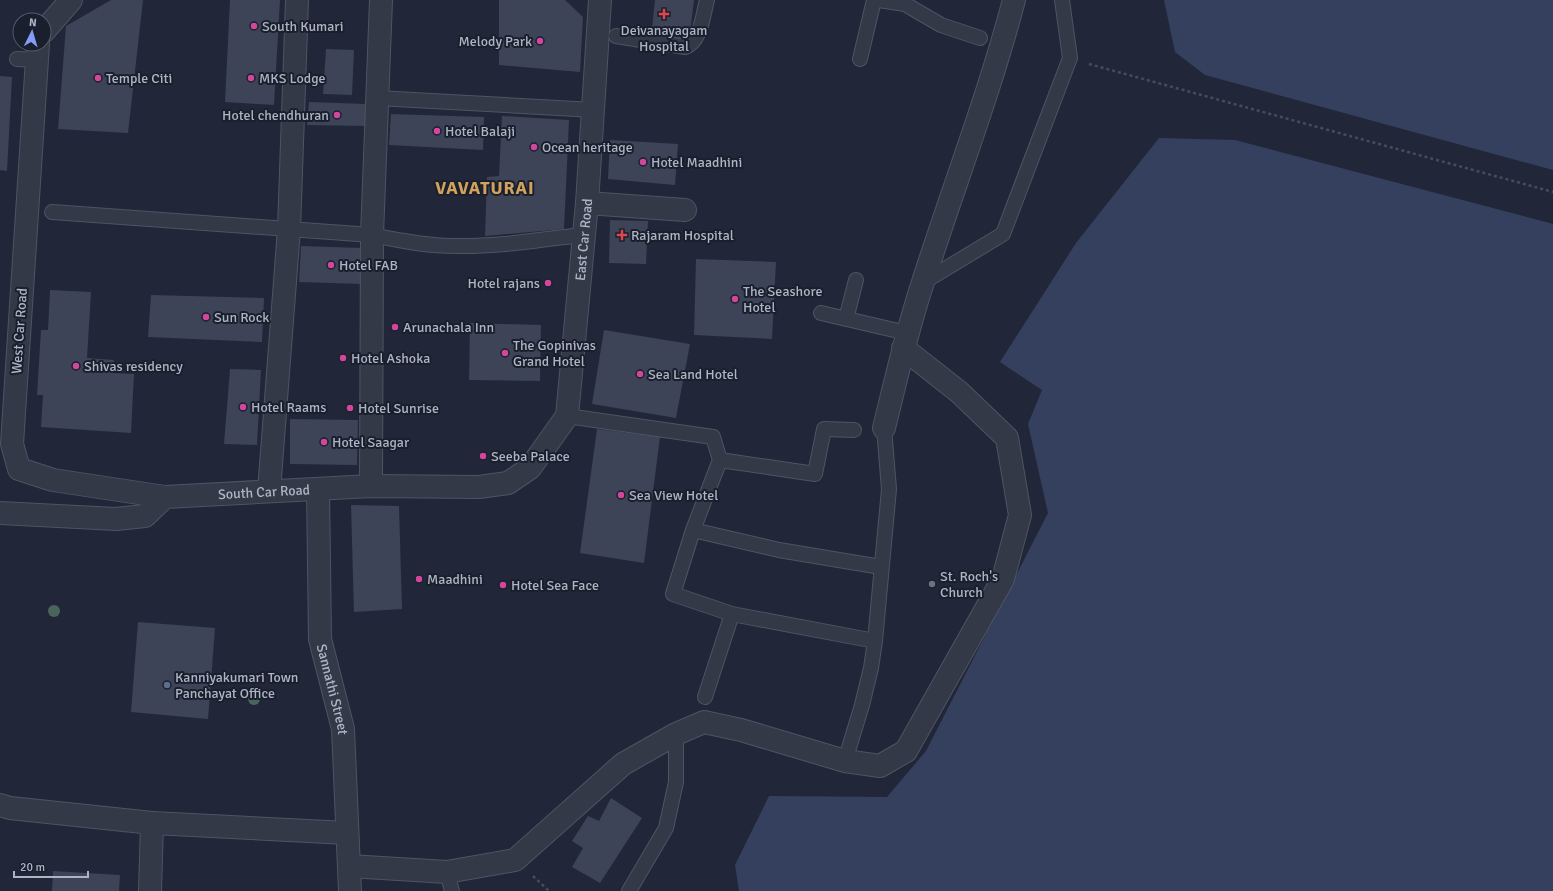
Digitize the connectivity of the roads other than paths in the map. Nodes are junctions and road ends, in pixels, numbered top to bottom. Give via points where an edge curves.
1 (297, 0) edge
2 (381, 0) edge
3 (600, 0) edge
4 (707, 0) edge
5 (874, 0) edge
6 (879, 0) edge
7 (1014, 0) edge
8 (1062, 0) edge
9 (69, 2) edge
10 (52, 22) edge
11 (616, 36) dead end
12 (980, 38) dead end
13 (31, 54) edge
14 (860, 59) dead end
15 (377, 98) junction
16 (594, 110) junction
17 (587, 203) junction
18 (685, 210) dead end
19 (52, 212) dead end
20 (289, 229) junction
21 (583, 234) junction
22 (372, 235) junction
23 (856, 280) dead end
24 (922, 283) junction
25 (821, 314) dead end
26 (846, 318) junction
27 (905, 340) junction
28 (567, 416) junction
29 (884, 428) joint
30 (854, 430) dead end
31 (720, 460) junction
32 (371, 486) junction
33 (318, 488) junction
34 (269, 491) junction
35 (164, 497) junction
36 (0, 513) edge
37 (693, 530) junction
38 (881, 567) junction
39 (732, 614) junction
40 (874, 641) junction
41 (704, 698) dead end
42 (676, 734) junction
43 (845, 761) junction
44 (3, 809) edge
45 (152, 823) junction
46 (347, 833) junction
47 (349, 866) junction
48 (450, 882) edge
49 (150, 891) edge
50 (350, 891) edge
51 (629, 891) edge

1 - 20 street
2 - 15 street
3 - 16 street, East Car Road
4 - 11 lane via 697,36 690,46
5 - 14 lane
6 - 12 lane via 905,4 942,25
7 - 24 street
8 - 24 lane via 1070,58 1003,234
9 - 10 street
13 - 35 street, West Car Road via 12,444 19,469 53,480
15 - 16 lane
15 - 22 street
16 - 17 street, East Car Road
17 - 18 street
17 - 21 street, East Car Road
19 - 20 lane
20 - 22 lane
20 - 34 street
21 - 22 lane via 476,246 412,243
21 - 28 street, East Car Road
22 - 32 street
23 - 26 lane
24 - 27 street
25 - 26 lane
26 - 27 lane
27 - 29 street
27 - 43 street via 1007,438 1020,515 1004,579 906,751 880,766
28 - 31 lane via 713,437
28 - 32 street, South Car Road via 530,468 508,483 479,487
29 - 38 lane via 889,489
30 - 31 lane via 824,430 815,474
31 - 37 lane
32 - 33 street, South Car Road
33 - 34 street, South Car Road
33 - 46 street, Sannathi Street via 320,639 343,729
34 - 35 street, South Car Road
35 - 36 street via 145,516 116,520
37 - 38 lane via 779,550
37 - 39 lane via 673,594
38 - 40 lane
39 - 40 lane
39 - 41 lane
40 - 43 lane via 871,668
42 - 43 street via 704,722 741,730
42 - 48 street via 623,764 515,860
42 - 51 lane via 676,782 666,828
44 - 45 street
45 - 46 street
45 - 49 street
46 - 47 street, Sannathi Street
47 - 48 street
47 - 50 street, Sannathi Street

